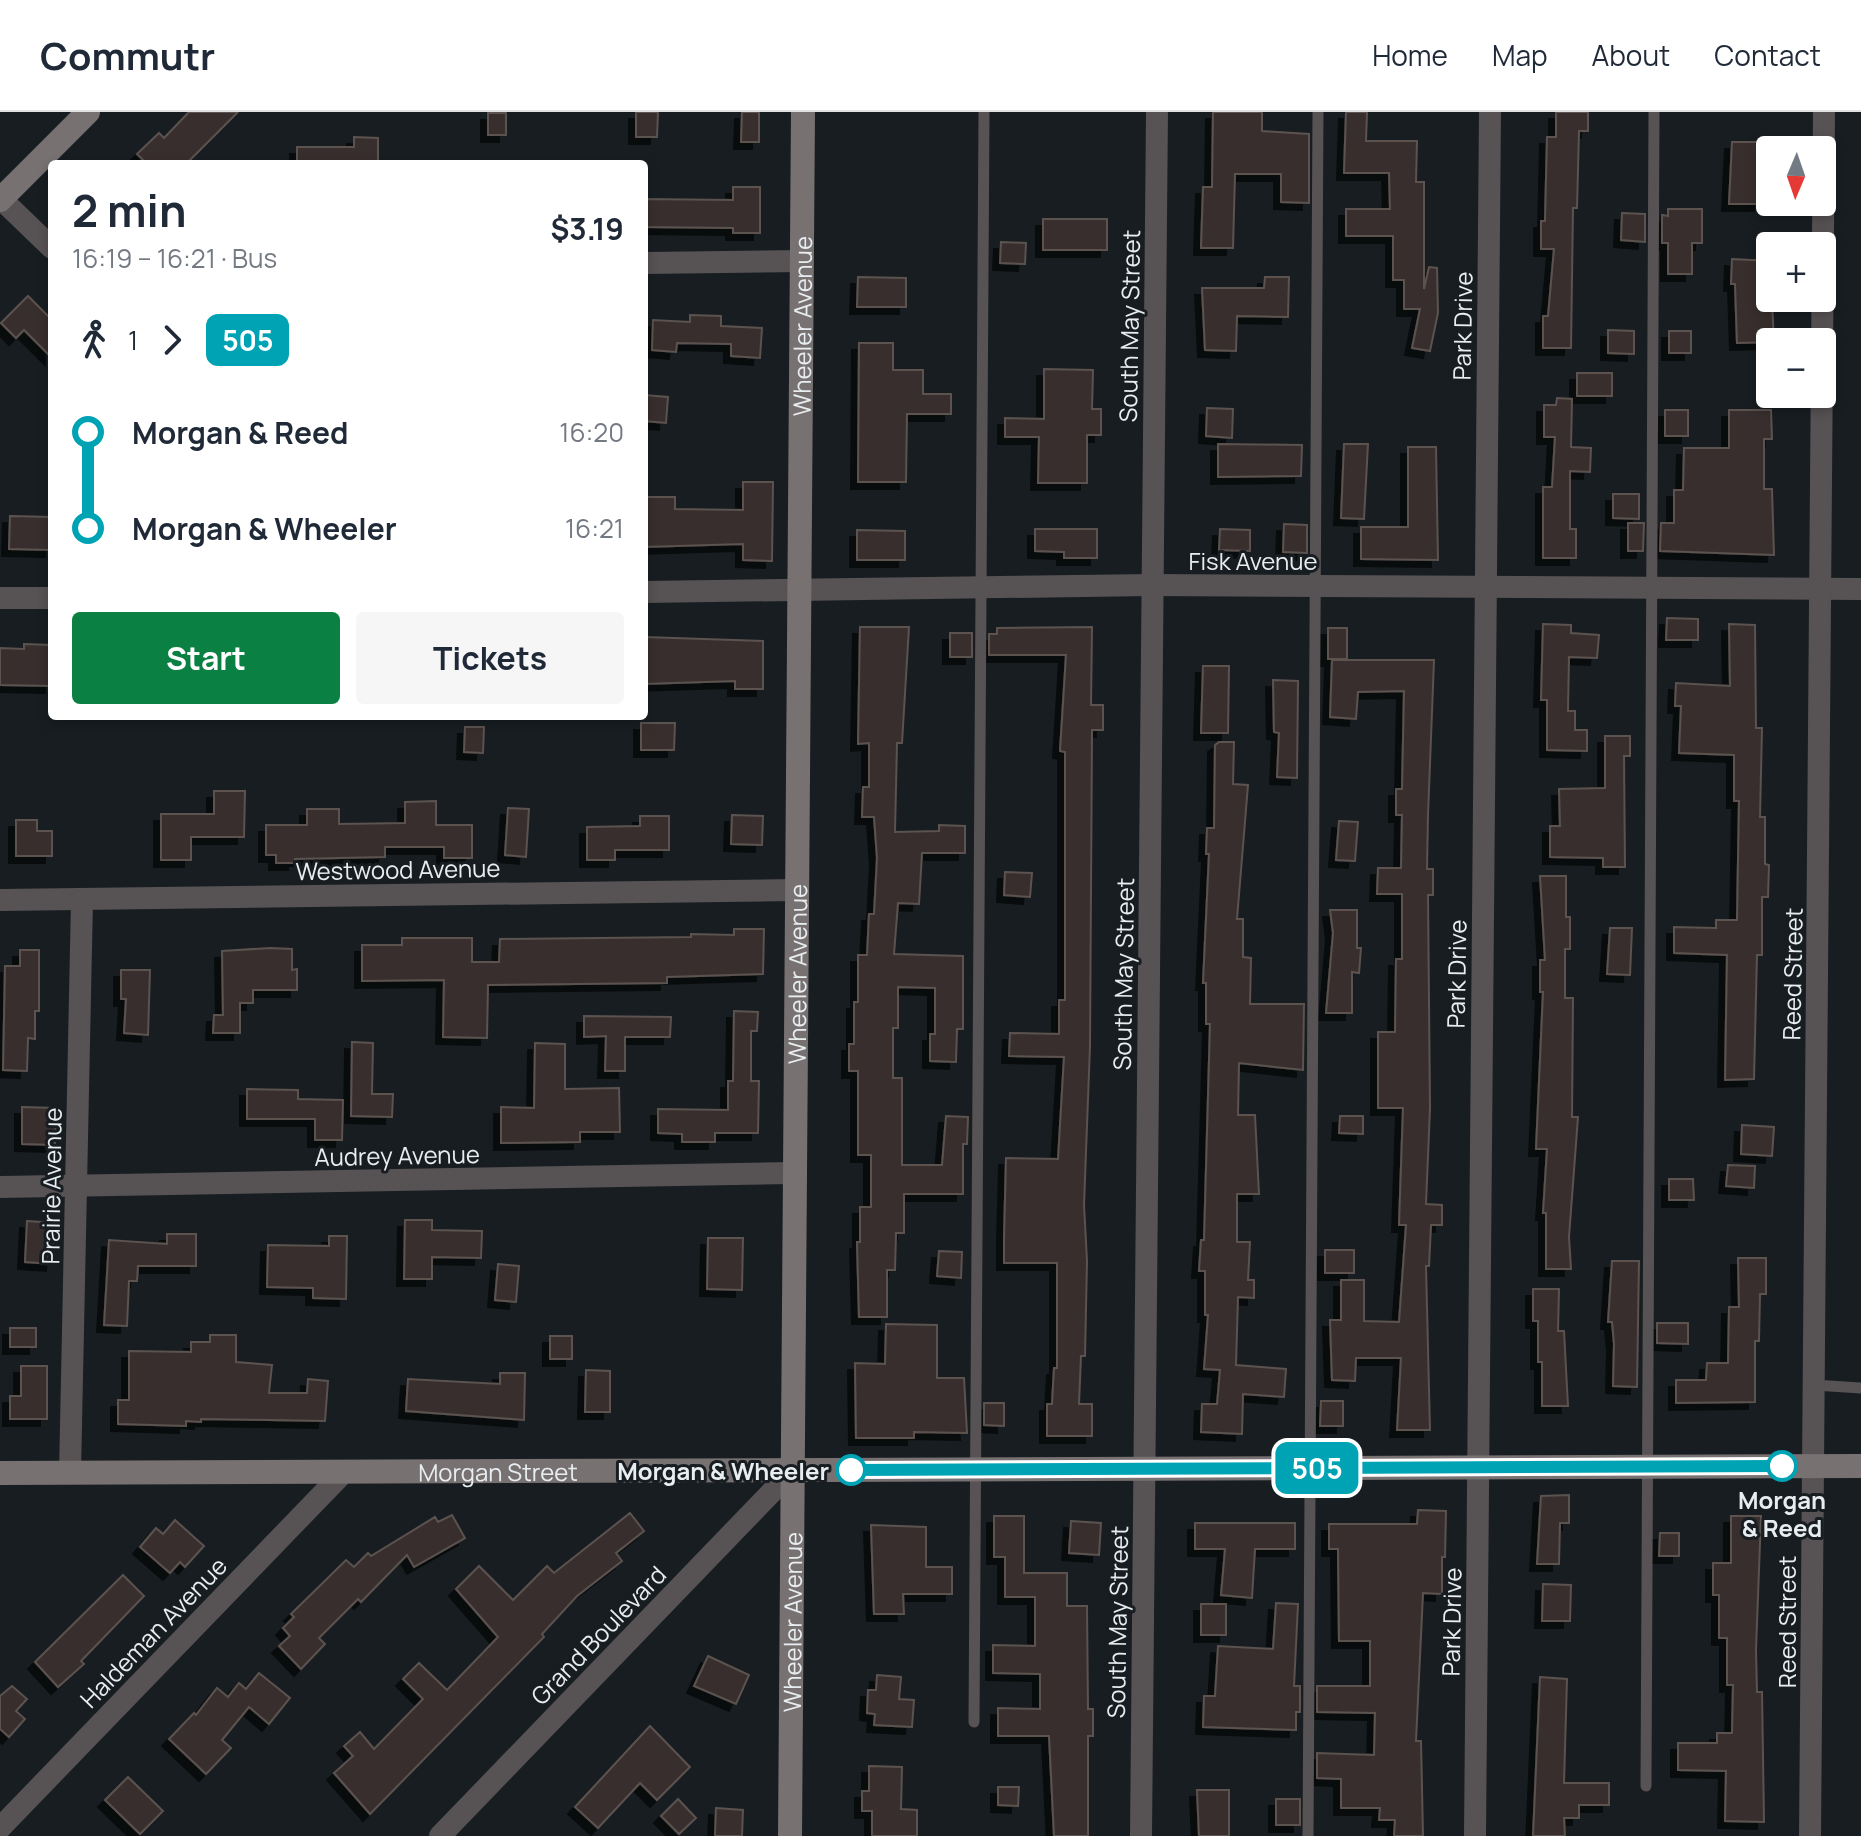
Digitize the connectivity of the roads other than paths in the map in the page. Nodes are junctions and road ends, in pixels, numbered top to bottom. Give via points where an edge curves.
1 (88, 112) edge
2 (803, 112) edge
3 (984, 112) edge
4 (1157, 112) edge
5 (1318, 112) edge
6 (1490, 112) edge
7 (1654, 112) edge
8 (1824, 112) edge
9 (0, 199) edge
10 (48, 244) edge
11 (802, 261) junction
12 (648, 263) edge
13 (1152, 585) junction
14 (1313, 586) junction
15 (979, 587) junction
16 (1486, 587) junction
17 (1821, 589) junction
18 (1861, 589) edge
19 (800, 590) junction
20 (1653, 590) junction
21 (648, 592) edge
22 (0, 598) edge
23 (48, 598) edge
24 (797, 890) junction
25 (0, 900) edge
26 (82, 900) junction
27 (795, 1173) junction
28 (0, 1187) edge
29 (77, 1187) junction
30 (1814, 1385) junction
31 (1861, 1388) edge
32 (1813, 1466) junction
33 (1861, 1466) edge
34 (1478, 1467) junction
35 (1645, 1467) junction
36 (1310, 1468) junction
37 (975, 1469) junction
38 (1144, 1469) junction
39 (793, 1470) junction
40 (344, 1472) junction
41 (0, 1473) edge
42 (70, 1473) junction
43 (974, 1722) dead end
44 (1646, 1786) dead end
45 (0, 1828) edge
46 (440, 1836) edge
47 (790, 1836) edge
48 (1141, 1836) edge
49 (1308, 1836) edge
50 (1475, 1836) edge
51 (1810, 1836) edge

1 - 9 street
2 - 11 street, Wheeler Avenue
3 - 15 lane
4 - 13 street, South May Street
5 - 14 lane
6 - 16 street, Park Drive
7 - 20 lane
8 - 17 street, Reed Street
9 - 10 street
11 - 12 street
11 - 19 street, Wheeler Avenue
13 - 14 street, Fisk Avenue
13 - 15 street, Fisk Avenue
13 - 38 street, South May Street
14 - 16 street, Fisk Avenue
14 - 36 lane
15 - 19 street, Fisk Avenue
15 - 37 lane
16 - 20 street, Fisk Avenue
16 - 34 street, Park Drive
17 - 18 street, Fisk Avenue
17 - 20 street, Fisk Avenue
17 - 30 street, Reed Street
19 - 21 street, Fisk Avenue
19 - 24 street, Wheeler Avenue
20 - 35 lane
22 - 23 street
24 - 26 street, Westwood Avenue
24 - 27 street, Wheeler Avenue
25 - 26 street, Westwood Avenue
26 - 29 street, Prairie Avenue
27 - 29 street, Audrey Avenue
27 - 39 street, Wheeler Avenue
28 - 29 street, Audrey Avenue
29 - 42 street, Prairie Avenue
30 - 31 lane
30 - 32 street, Reed Street
32 - 33 street, Morgan Street
32 - 35 street, Morgan Street
32 - 51 street, Reed Street
34 - 35 street, Morgan Street
34 - 36 street, Morgan Street
34 - 50 street, Park Drive
35 - 44 lane
36 - 38 street, Morgan Street
36 - 49 lane
37 - 38 street, Morgan Street
37 - 39 street, Morgan Street
37 - 43 lane
38 - 48 street, South May Street
39 - 40 street, Morgan Street
39 - 46 street, Grand Boulevard
39 - 47 street, Wheeler Avenue
40 - 42 street, Morgan Street
40 - 45 street, Haldeman Avenue
41 - 42 street, Morgan Street

